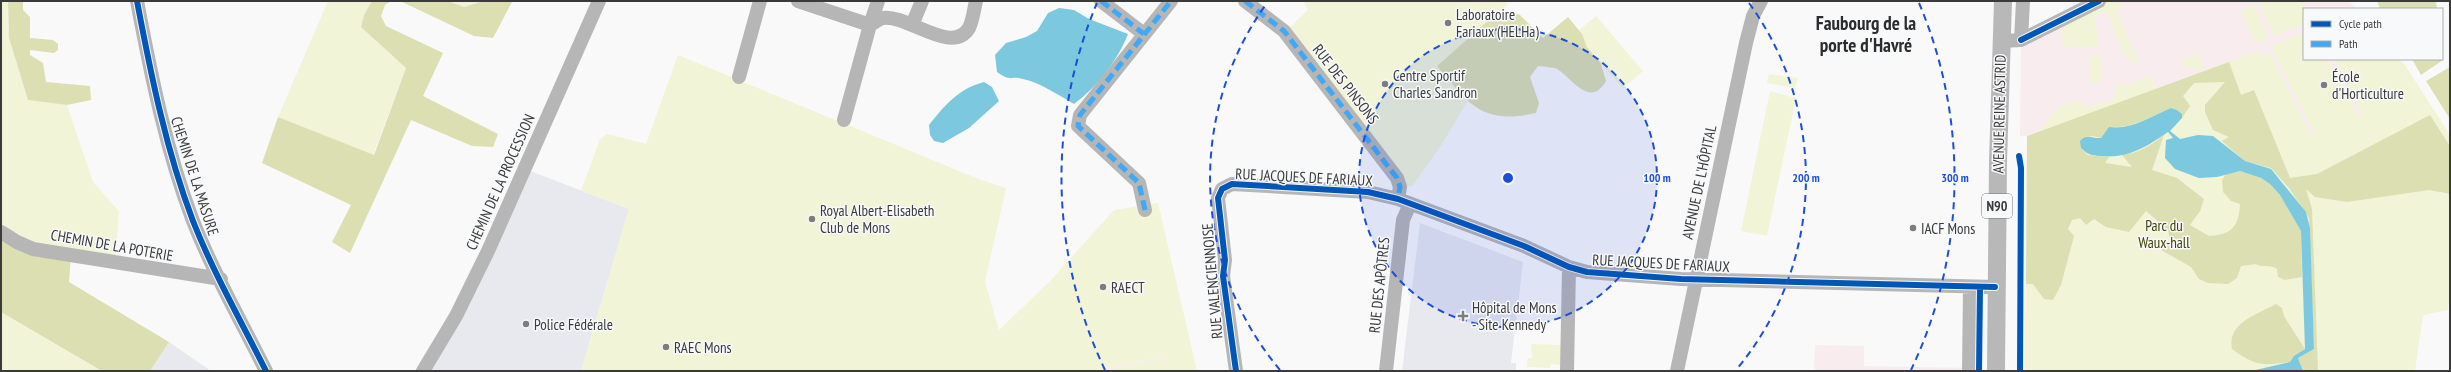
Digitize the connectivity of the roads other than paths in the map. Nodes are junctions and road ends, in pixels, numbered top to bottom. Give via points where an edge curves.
1 (137, 1) edge
2 (599, 1) edge
3 (760, 1) edge
4 (798, 1) edge
5 (878, 1) edge
6 (922, 1) edge
7 (976, 1) edge
8 (1102, 1) edge
9 (1171, 1) edge
10 (1245, 1) edge
11 (1761, 1) edge
12 (2003, 1) edge
13 (2023, 1) edge
14 (2098, 1) edge
15 (870, 25) junction
16 (912, 25) junction
17 (1144, 34) junction
18 (2021, 40) junction
19 (2000, 41) junction
20 (739, 77) dead end
21 (844, 120) dead end
22 (1222, 189) joint
23 (1404, 202) junction
24 (1145, 210) dead end
25 (1, 232) edge
26 (1569, 267) junction
27 (221, 279) junction
28 (1696, 279) junction
29 (1970, 287) junction
30 (1995, 287) junction
31 (266, 371) edge
32 (423, 371) edge
33 (1236, 371) edge
34 (1386, 371) edge
35 (1567, 371) edge
36 (1677, 371) edge
37 (1969, 371) edge
38 (1996, 371) edge

1 - 27 street, CHEMIN DE LA MASURE via 168,142 193,220
2 - 32 street, CHEMIN DE LA PROCESSION via 488,251 456,316
3 - 20 street
4 - 15 street
5 - 15 street
6 - 16 street
7 - 16 street via 969,27 961,35 948,38
8 - 17 street
9 - 17 street
10 - 23 street, RUE DES PINSONS via 1284,31 1397,178
11 - 28 street, AVENUE DE L'HÔPITAL via 1753,16 1746,43
12 - 19 main road, AVENUE REINE ASTRID / N90
13 - 18 street, AVENUE REINE ASTRID
14 - 18 street
15 - 16 street via 883,18
15 - 21 street
17 - 24 street via 1080,115 1078,126 1139,183
18 - 19 street
19 - 30 main road, AVENUE REINE ASTRID / N90
22 - 23 street, RUE JACQUES DE FARIAUX via 1232,184 1348,190 1368,192
22 - 33 street, RUE VALENCIENNOISE via 1218,198 1225,260 1223,276
23 - 26 street, RUE JACQUES DE FARIAUX via 1524,246
23 - 34 street, RUE DES APÔTRES
25 - 27 street, CHEMIN DE LA POTERIE via 33,249
26 - 28 street, RUE JACQUES DE FARIAUX via 1618,276
26 - 35 street
27 - 31 street, CHEMIN DE LA MASURE
28 - 29 street, RUE JACQUES DE FARIAUX
28 - 36 street, AVENUE DE L'HÔPITAL
29 - 30 street, RUE JACQUES DE FARIAUX
29 - 37 street
30 - 38 main road, AVENUE REINE ASTRID / N90

